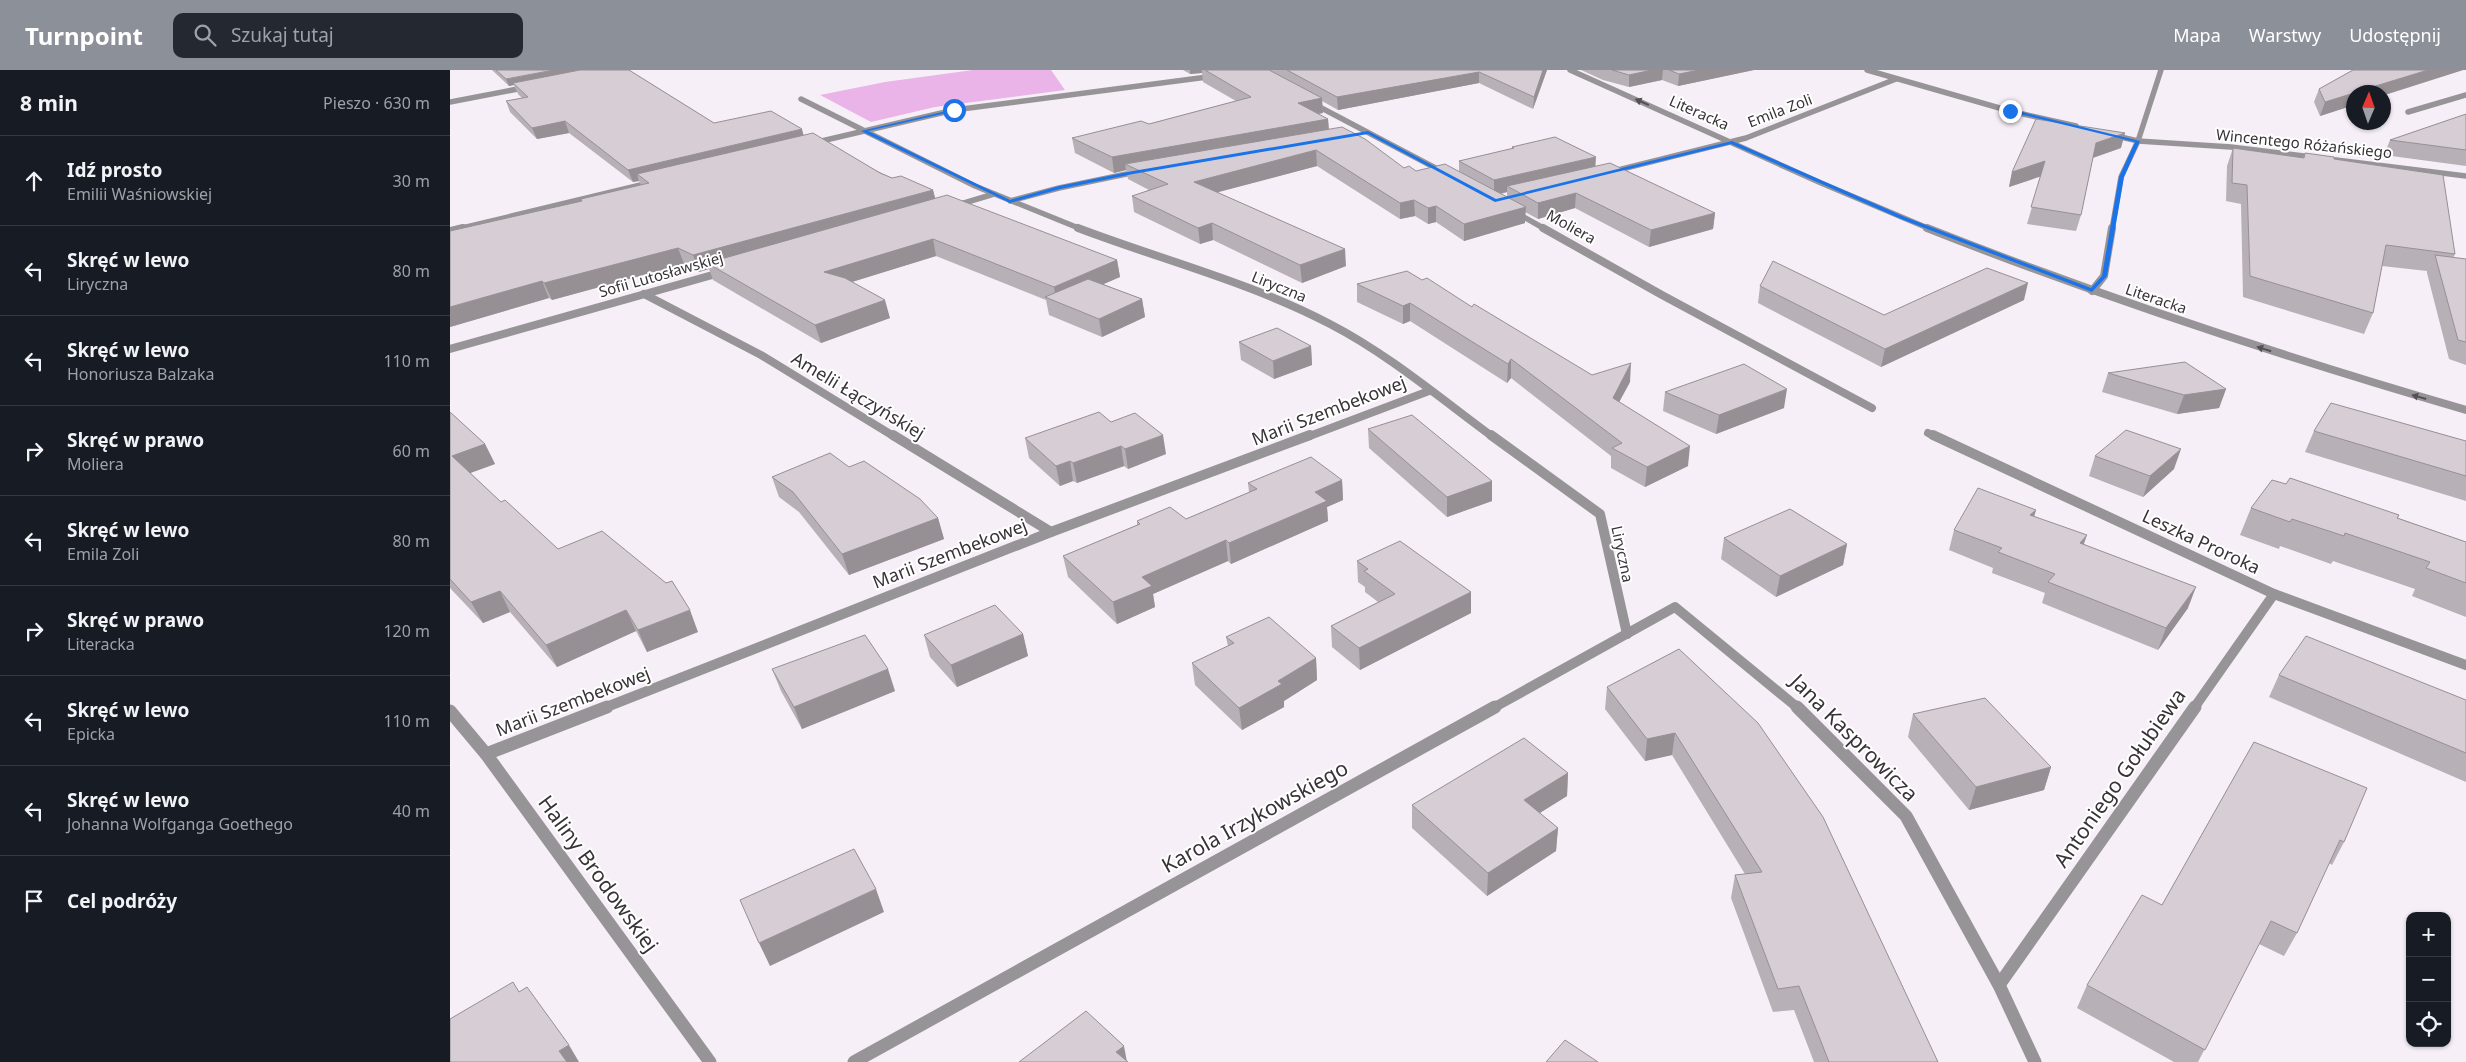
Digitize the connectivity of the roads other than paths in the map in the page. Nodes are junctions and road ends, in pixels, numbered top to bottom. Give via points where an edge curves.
1 (1570, 70) edge
2 (1867, 70) edge
3 (2161, 70) edge
4 (1226, 74) edge
5 (1896, 79) junction
6 (536, 86) edge
7 (2466, 95) edge
8 (1304, 98) edge
9 (801, 99) dead end
10 (450, 102) edge
11 (2408, 112) dead end
12 (2083, 128) edge
13 (863, 131) junction
14 (1368, 132) junction
15 (2101, 132) edge
16 (1359, 134) edge
17 (2138, 141) junction
18 (1732, 143) junction
19 (806, 145) edge
20 (1153, 169) edge
21 (1599, 175) edge
22 (2466, 176) edge
23 (1453, 178) edge
24 (661, 180) edge
25 (994, 194) junction
26 (1010, 201) junction
27 (947, 208) edge
28 (1512, 210) edge
29 (450, 231) edge
30 (729, 270) edge
31 (2092, 291) junction
32 (644, 294) junction
33 (450, 349) edge
34 (1429, 390) junction
35 (1872, 408) dead end
36 (2466, 410) edge
37 (1928, 433) dead end
38 (1051, 532) junction
39 (2274, 594) junction
40 (1675, 608) joint
41 (1628, 634) junction
42 (2466, 665) edge
43 (450, 711) edge
44 (486, 754) junction
45 (1999, 986) junction
46 (710, 1062) edge
47 (854, 1062) edge
48 (2035, 1062) edge

18 -> 1 street, Literacka
2 - 5 street
3 - 17 street
4 - 13 street via 954,110
5 - 12 street
5 - 18 street, Emila Zoli
6 - 10 street
7 - 11 street
8 - 14 street
9 - 13 street, Liryczna
13 - 19 street
13 - 25 street, Liryczna
14 - 16 street
14 - 23 street
15 - 17 street, Wincentego Różańskiego
17 - 22 street, Wincentego Różańskiego via 2231,147
17 - 31 street via 2121,177 2104,276
18 - 21 street, Emila Zoli
18 - 31 street, Literacka via 1903,218
20 - 26 street
24 - 29 street
25 - 26 street, Liryczna
25 - 27 street
26 - 34 street, Liryczna via 1329,322
28 - 35 street, Moliera
30 - 32 street, Sofii Lutosławskiej
36 -> 31 street, Literacka via 2209,332
32 - 33 street, Sofii Lutosławskiej
32 - 38 street, Amelii Łączyńskiej via 761,355
34 - 38 street, Marii Szembekowej
34 - 41 street, Liryczna via 1600,514
37 - 39 street, Leszka Proroka
38 - 44 street, Marii Szembekowej
39 - 42 street, Leszka Proroka
39 - 45 street, Antoniego Gołubiewa
40 - 41 street, Karola Irzykowskiego
40 - 45 street, Jana Kasprowicza via 1788,698 1906,816
41 - 47 street, Karola Irzykowskiego
43 - 44 street, Haliny Brodowskiej
44 - 46 street, Haliny Brodowskiej
45 - 48 street, Jana Kasprowicza

